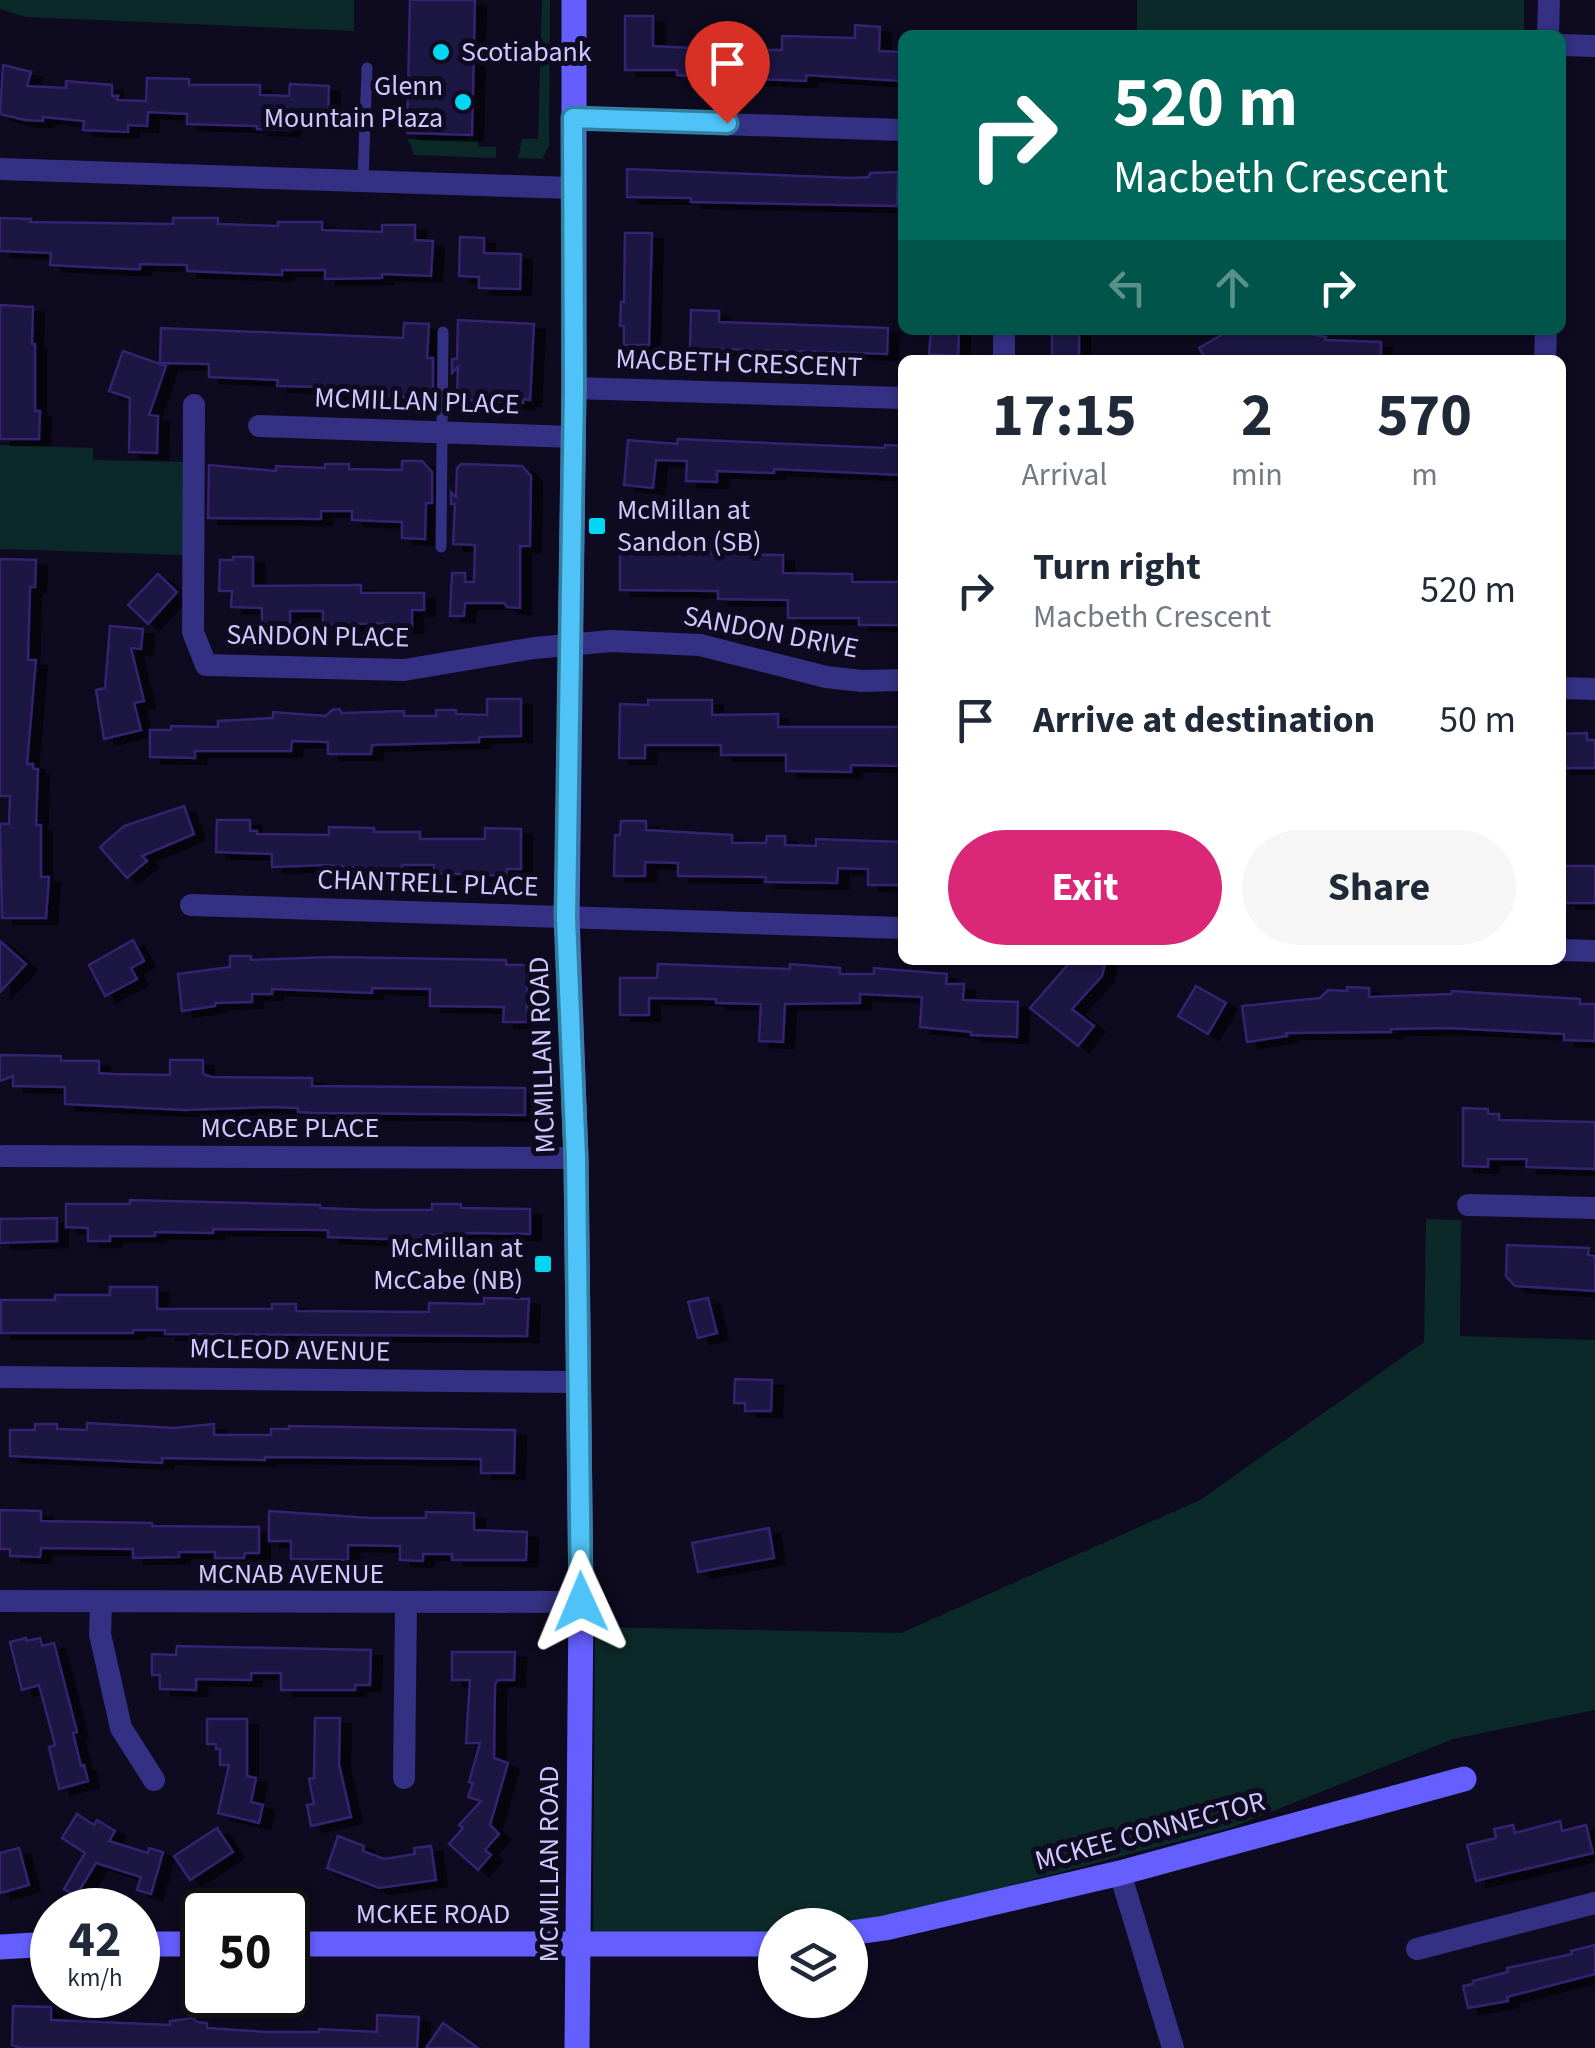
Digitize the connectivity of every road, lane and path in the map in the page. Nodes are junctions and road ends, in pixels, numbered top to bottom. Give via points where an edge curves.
1 (574, 0) edge
2 (1549, 0) edge
3 (1548, 30) edge
4 (1566, 45) edge
5 (1595, 46) edge
6 (367, 68) dead end
7 (573, 118) junction
8 (898, 130) edge
9 (0, 168) edge
10 (363, 179) junction
11 (572, 188) junction
12 (443, 332) dead end
13 (574, 388) junction
14 (898, 398) edge
15 (194, 405) dead end
16 (259, 426) dead end
17 (441, 432) junction
18 (573, 437) junction
19 (441, 547) dead end
20 (569, 644) junction
21 (898, 680) edge
22 (1566, 688) edge
23 (1595, 689) edge
24 (191, 905) dead end
25 (566, 918) junction
26 (898, 928) edge
27 (1566, 950) edge
28 (1595, 951) edge
29 (3, 1156) dead end
30 (576, 1158) junction
31 (1468, 1205) dead end
32 (1595, 1208) edge
33 (0, 1377) edge
34 (578, 1382) junction
35 (0, 1600) edge
36 (581, 1602) junction
37 (101, 1603) junction
38 (406, 1604) junction
39 (404, 1778) dead end
40 (1464, 1779) dead end
41 (154, 1780) dead end
42 (1120, 1873) junction
43 (1595, 1903) edge
44 (868, 1930) edge
45 (310, 1944) edge
46 (578, 1944) junction
47 (758, 1944) edge
48 (30, 1945) edge
49 (0, 1947) edge
50 (1416, 1949) dead end
51 (577, 2048) edge
52 (1173, 2048) edge

1 - 7 main road, MCMILLAN ROAD
2 - 3 street
4 - 5 street
6 - 10 lane
7 - 8 street
7 - 11 main road, MCMILLAN ROAD
9 - 10 street
10 - 11 street
11 - 13 main road, MCMILLAN ROAD
12 - 17 lane
13 - 14 street, MACBETH CRESCENT
13 - 18 main road, MCMILLAN ROAD
15 - 20 street, SANDON PLACE via 193,632 206,665 404,670
16 - 17 street, MCMILLAN PLACE
17 - 18 street, MCMILLAN PLACE
17 - 19 lane
18 - 20 main road, MCMILLAN ROAD
20 - 21 street, SANDON DRIVE via 700,645 826,677
20 - 25 main road, MCMILLAN ROAD
22 - 23 street
24 - 25 street, CHANTRELL PLACE
25 - 26 street, CHANTRELL PLACE
25 - 30 main road, MCMILLAN ROAD
27 - 28 street
29 - 30 street, MCCABE PLACE
30 - 34 main road, MCMILLAN ROAD
31 - 32 street
33 - 34 street, MCLEOD AVENUE
34 - 36 main road, MCMILLAN ROAD
35 - 37 street, MCNAB AVENUE
36 - 38 street, MCNAB AVENUE
36 - 46 main road, MCMILLAN ROAD
37 - 38 street, MCNAB AVENUE
37 - 41 street via 100,1634 121,1728
38 - 39 street
40 - 42 main road, MCKEE CONNECTOR
42 - 44 main road, MCKEE CONNECTOR
42 - 52 street
43 - 50 street
45 - 46 main road, MCKEE ROAD
46 - 47 main road
46 - 51 main road, MCMILLAN ROAD
48 - 49 main road

